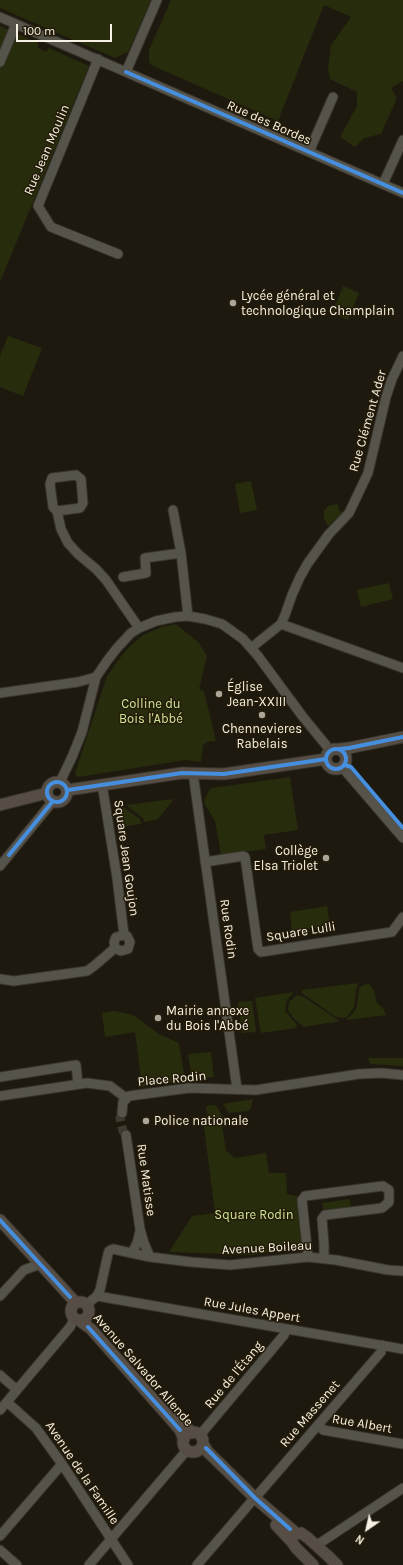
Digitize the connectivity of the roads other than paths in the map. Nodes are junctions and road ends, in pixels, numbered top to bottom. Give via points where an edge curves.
1 (157, 0) edge
2 (0, 17) edge
3 (16, 24) junction
4 (98, 60) junction
5 (0, 62) edge
6 (126, 72) junction
7 (333, 97) dead end
8 (403, 140) edge
9 (309, 152) junction
10 (382, 184) junction
11 (403, 193) edge
12 (118, 254) dead end
13 (403, 356) edge
14 (174, 510) dead end
15 (57, 511) junction
16 (181, 553) junction
17 (123, 577) dead end
18 (188, 616) junction
19 (281, 624) junction
20 (140, 628) junction
21 (251, 648) junction
22 (403, 668) edge
23 (96, 678) junction
24 (0, 693) edge
25 (403, 736) edge
26 (403, 744) edge
27 (337, 757) junction
28 (192, 773) junction
29 (102, 784) junction
30 (64, 786) junction
31 (50, 797) junction
32 (0, 804) edge
33 (403, 838) edge
34 (205, 862) junction
35 (0, 866) edge
36 (403, 917) edge
37 (0, 979) edge
38 (403, 1075) edge
39 (0, 1076) edge
40 (78, 1084) junction
41 (237, 1089) junction
42 (0, 1096) edge
43 (126, 1098) junction
44 (122, 1113) tunnel mouth
45 (126, 1135) tunnel mouth
46 (0, 1220) edge
47 (0, 1228) edge
48 (140, 1229) junction
49 (132, 1253) junction
50 (150, 1257) junction
51 (308, 1257) junction
52 (324, 1259) junction
53 (35, 1266) junction
54 (403, 1271) edge
55 (0, 1296) edge
56 (97, 1296) junction
57 (79, 1312) junction
58 (286, 1330) junction
59 (382, 1346) junction
60 (403, 1349) edge
61 (0, 1375) edge
62 (17, 1390) junction
63 (3, 1405) edge
64 (320, 1424) junction
65 (194, 1442) junction
66 (403, 1444) edge
67 (62, 1464) junction
68 (403, 1488) edge
69 (253, 1500) junction
70 (0, 1536) edge
71 (294, 1538) junction
72 (111, 1539) junction
73 (317, 1545) junction
74 (0, 1550) edge
75 (17, 1565) edge
76 (89, 1565) edge
77 (128, 1565) edge
78 (197, 1565) edge
79 (313, 1565) edge
80 (337, 1565) edge

1 - 6 street
2 - 3 street, Rue des Bordes
3 - 4 street, Rue des Bordes
3 - 5 street
4 - 6 street, Rue des Bordes
4 - 12 street, Rue Jean Moulin via 38,206 51,227
6 - 9 street, Rue des Bordes
7 - 9 street
8 - 10 street
9 - 10 street, Rue des Bordes
10 - 11 street, Rue des Bordes
13 - 19 street, Rue Clément Ader via 392,379 364,482 349,513 324,541 300,577
14 - 16 street
15 - 15 street via 80,508 83,502 81,479 76,475 52,478 50,484 53,507
15 - 20 street via 68,543 106,580
16 - 17 street via 145,558 146,573
16 - 18 street
18 - 20 street via 156,621
18 - 21 street via 222,624 235,632
19 - 21 street, Rue Clément Ader
19 - 22 street
20 - 23 street via 131,633 117,648
21 - 27 street
23 - 24 street
23 - 30 street
25 - 27 main road via 350,748
26 - 27 main road
27 - 28 main road via 224,774
27 - 33 street
28 - 29 main road
28 - 34 street, Rue Rodin
29 - 30 main road
29 - 37 street, Square Jean Goujon via 124,935 116,937 115,948 87,971 14,981
30 - 31 main road via 57,782 51,784
30 - 31 main road via 68,794 64,800 58,802
31 - 32 main road
31 - 35 street
34 - 36 street, Square Lulli via 245,857 258,949 261,952 392,932
34 - 41 street, Rue Rodin
38 - 41 street, Place Rodin via 359,1074 256,1090
39 - 40 street via 76,1065
40 - 42 street
40 - 43 street via 110,1086
41 - 43 street, Place Rodin via 188,1088
43 - 44 street, Place Rodin via 122,1104
45 - 48 street, Rue Matisse
46 - 57 main road, Avenue Salvador Allende
47 - 53 main road, Avenue Salvador Allende
48 - 49 street
48 - 50 street, Rue Matisse
49 - 50 street, Avenue Boileau
49 - 56 street, Avenue Boileau via 113,1249 109,1251
50 - 51 street, Avenue Boileau via 230,1265
51 - 52 street, Avenue Boileau
51 - 52 street via 302,1200 305,1196 382,1186 388,1190 389,1202 382,1208 325,1215 322,1219
52 - 54 street, Avenue Boileau
53 - 55 street via 24,1270
53 - 57 main road, Avenue Salvador Allende
56 - 57 street
56 - 58 street, Rue Jules Appert
57 - 62 street via 70,1327
57 - 65 main road, Avenue Salvador Allende via 180,1430
58 - 59 street, Rue Jules Appert
58 - 65 street, Rue de l'Étang
59 - 60 street, Rue Jules Appert
59 - 64 street, Rue Massenet via 381,1352
61 - 62 street
62 - 63 street
63 - 67 street, Avenue de la Famille via 36,1428
64 - 66 street, Rue Albert via 323,1430
64 - 69 street, Rue Massenet
65 - 69 main road, Avenue Salvador Allende via 208,1452
65 - 72 street, Rue de l'Étang
67 - 70 street
67 - 72 street, Avenue de la Famille
68 - 73 street
69 - 71 main road, Avenue Salvador Allende
69 - 78 street, Rue Massenet
71 - 73 main road, Avenue Salvador Allende via 304,1535
71 - 79 main road, Avenue Salvador Allende via 296,1548
72 - 76 street, Rue de l'Étang
72 - 77 street, Avenue de la Famille
73 - 80 main road, Avenue Salvador Allende
74 - 75 street

